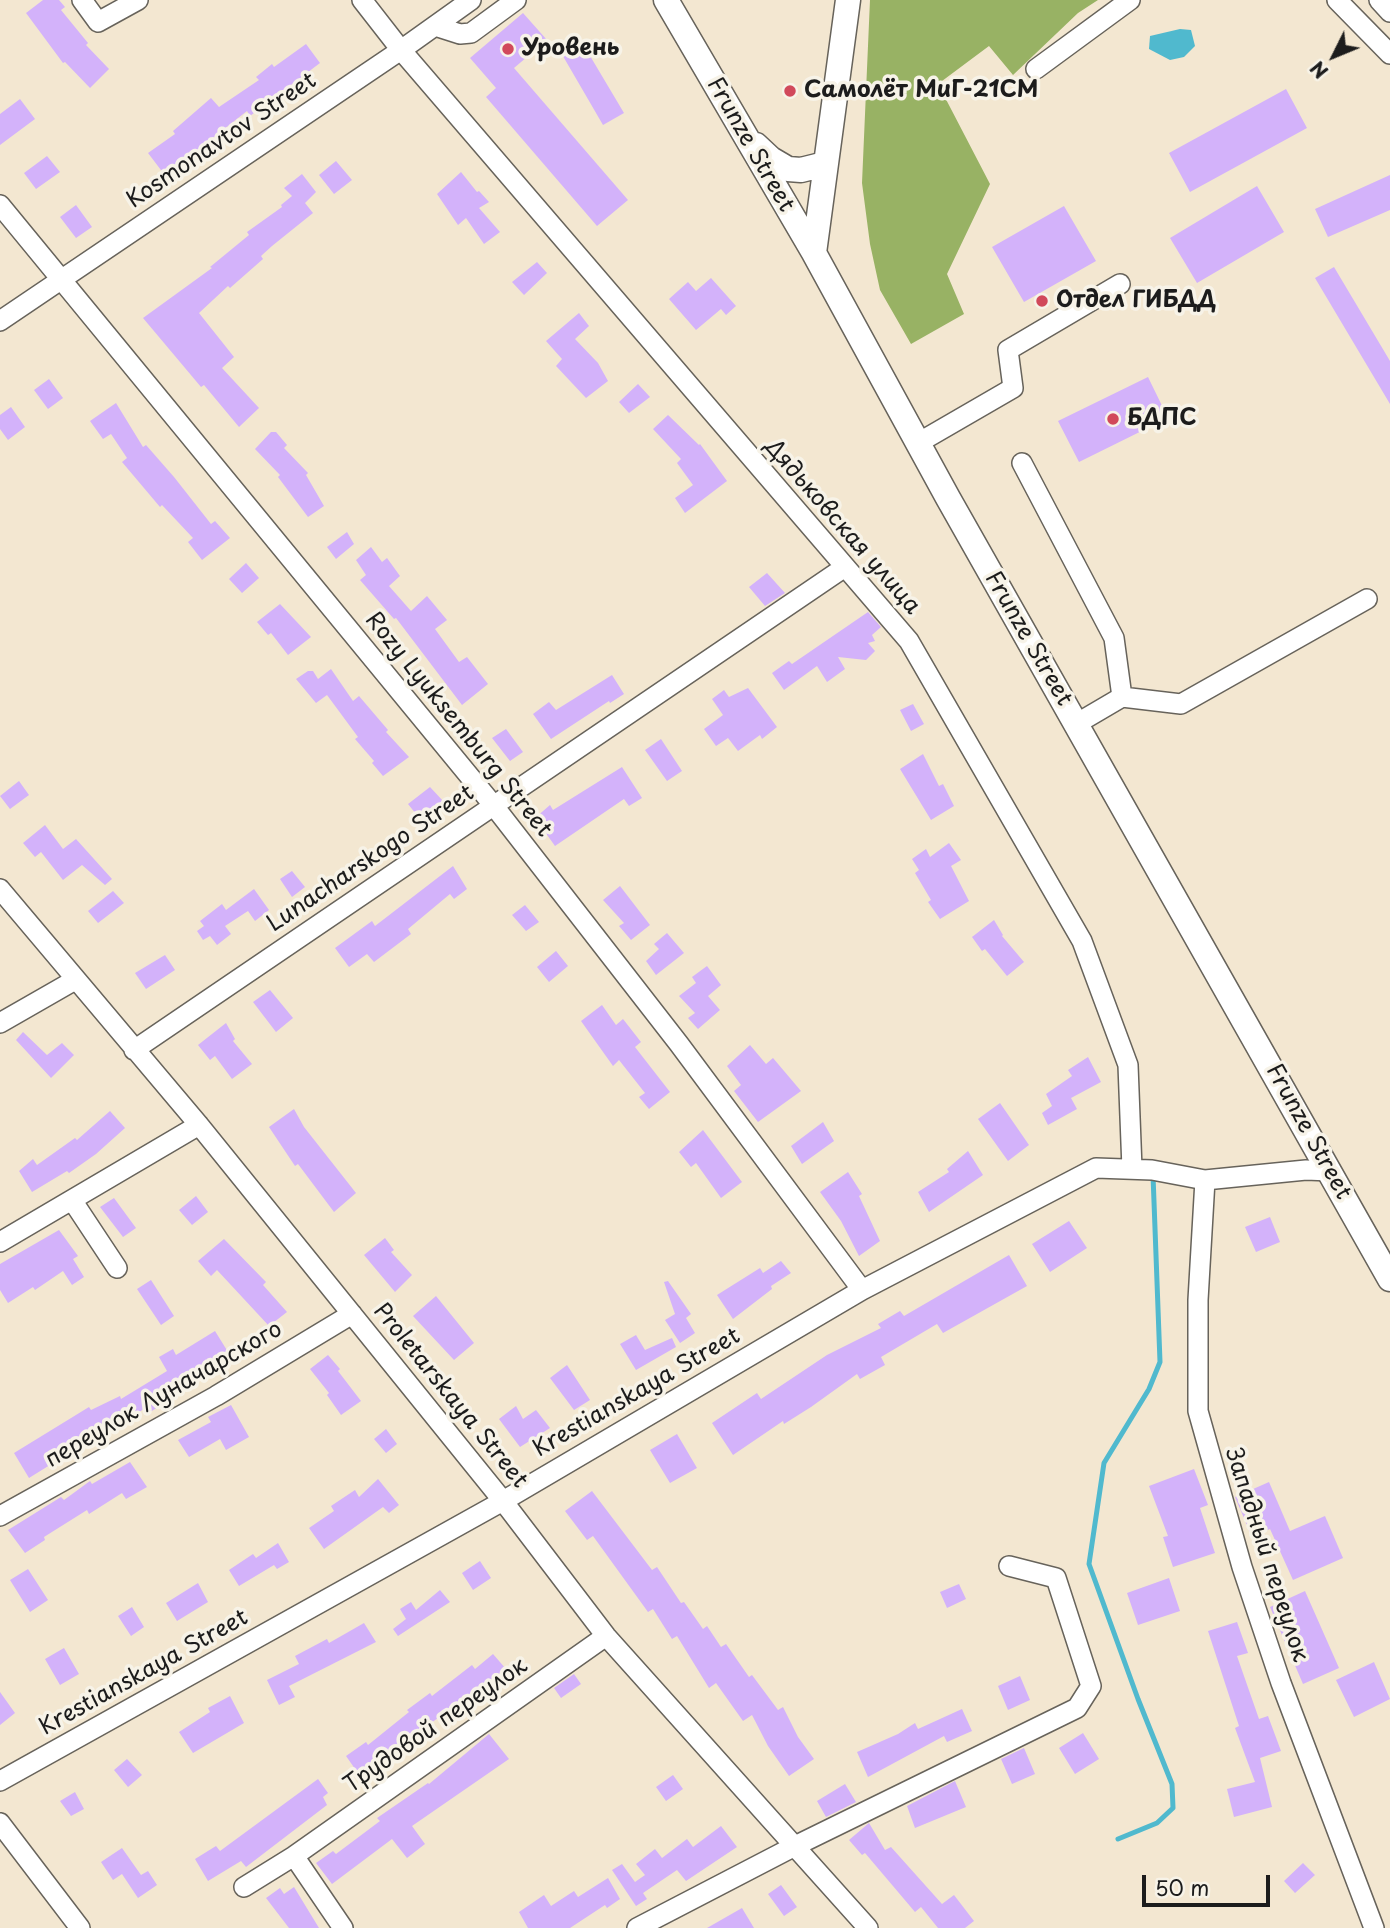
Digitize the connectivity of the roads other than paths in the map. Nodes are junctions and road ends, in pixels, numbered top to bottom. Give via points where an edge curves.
1 (82, 0) edge
2 (138, 0) edge
3 (362, 0) edge
4 (471, 0) edge
5 (516, 0) edge
6 (666, 0) edge
7 (848, 0) edge
8 (1130, 0) edge
9 (1337, 0) edge
10 (1379, 0) edge
11 (1390, 12) edge
12 (435, 26) junction
13 (401, 50) junction
14 (1390, 54) edge
15 (1037, 68) dead end
16 (743, 133) junction
17 (825, 164) junction
18 (0, 205) edge
19 (814, 253) junction
20 (62, 280) junction
21 (1120, 284) dead end
22 (0, 321) edge
23 (918, 443) junction
24 (1022, 463) dead end
25 (845, 567) junction
26 (1367, 599) dead end
27 (1122, 697) junction
28 (1076, 723) junction
29 (494, 806) junction
30 (0, 889) edge
31 (75, 980) junction
32 (0, 1023) edge
33 (134, 1050) junction
34 (199, 1125) junction
35 (1132, 1170) junction
36 (1330, 1171) junction
37 (1205, 1180) junction
38 (72, 1200) junction
39 (0, 1242) edge
40 (117, 1268) dead end
41 (1390, 1279) edge
42 (862, 1290) junction
43 (352, 1314) junction
44 (503, 1501) junction
45 (0, 1516) edge
46 (1009, 1566) dead end
47 (606, 1636) junction
48 (0, 1781) edge
49 (0, 1823) edge
50 (793, 1847) junction
51 (294, 1856) junction
52 (244, 1887) dead end
53 (80, 1928) edge
54 (343, 1928) edge
55 (637, 1928) edge
56 (868, 1928) edge
57 (1374, 1928) edge

1 - 2 street via 98,23
3 - 13 street, Дядьковская улица
4 - 12 street, Kosmonavtov Street
5 - 12 street via 471,33
6 - 16 main road, Frunze Street
7 - 17 main road
8 - 15 street
9 - 14 street
10 - 11 street
12 - 13 street, Kosmonavtov Street
13 - 20 street, Kosmonavtov Street
13 - 25 street, Дядьковская улица
16 - 17 main road via 788,169
16 - 19 main road, Frunze Street
17 - 19 main road
18 - 20 street, Rozy Lyuksemburg Street
19 - 23 main road, Frunze Street
20 - 22 street, Kosmonavtov Street
20 - 29 street, Rozy Lyuksemburg Street
21 - 23 street via 1008,350 1013,388
23 - 28 main road, Frunze Street
24 - 27 street via 1114,638
25 - 29 street, Lunacharskogo Street
25 - 35 street, Дядьковская улица via 909,641 1082,940 1128,1065
26 - 27 street via 1181,704
27 - 28 street
28 - 36 main road, Frunze Street
29 - 33 street, Lunacharskogo Street
29 - 42 street, Rozy Lyuksemburg Street
30 - 31 street, Proletarskaya Street
31 - 32 street
31 - 33 street, Proletarskaya Street
33 - 34 street, Proletarskaya Street
34 - 38 street
34 - 43 street, Proletarskaya Street
35 - 37 street, Krestianskaya Street
35 - 42 street, Krestianskaya Street via 1096,1168
36 - 37 street, Krestianskaya Street
36 - 41 main road, Frunze Street
37 - 57 street, Западный переулок via 1198,1411 1281,1683
38 - 39 street
38 - 40 street
42 - 44 street, Krestianskaya Street
43 - 44 street, Proletarskaya Street
43 - 45 street, переулок Луначарского
44 - 47 street, Proletarskaya Street
44 - 48 street, Krestianskaya Street
46 - 50 street via 1056,1578 1091,1686 1077,1708
47 - 50 street, Proletarskaya Street
47 - 51 street, Трудовой переулок
49 - 53 street
50 - 55 street
50 - 56 street, Proletarskaya Street
51 - 52 street, Трудовой переулок
51 - 54 street

